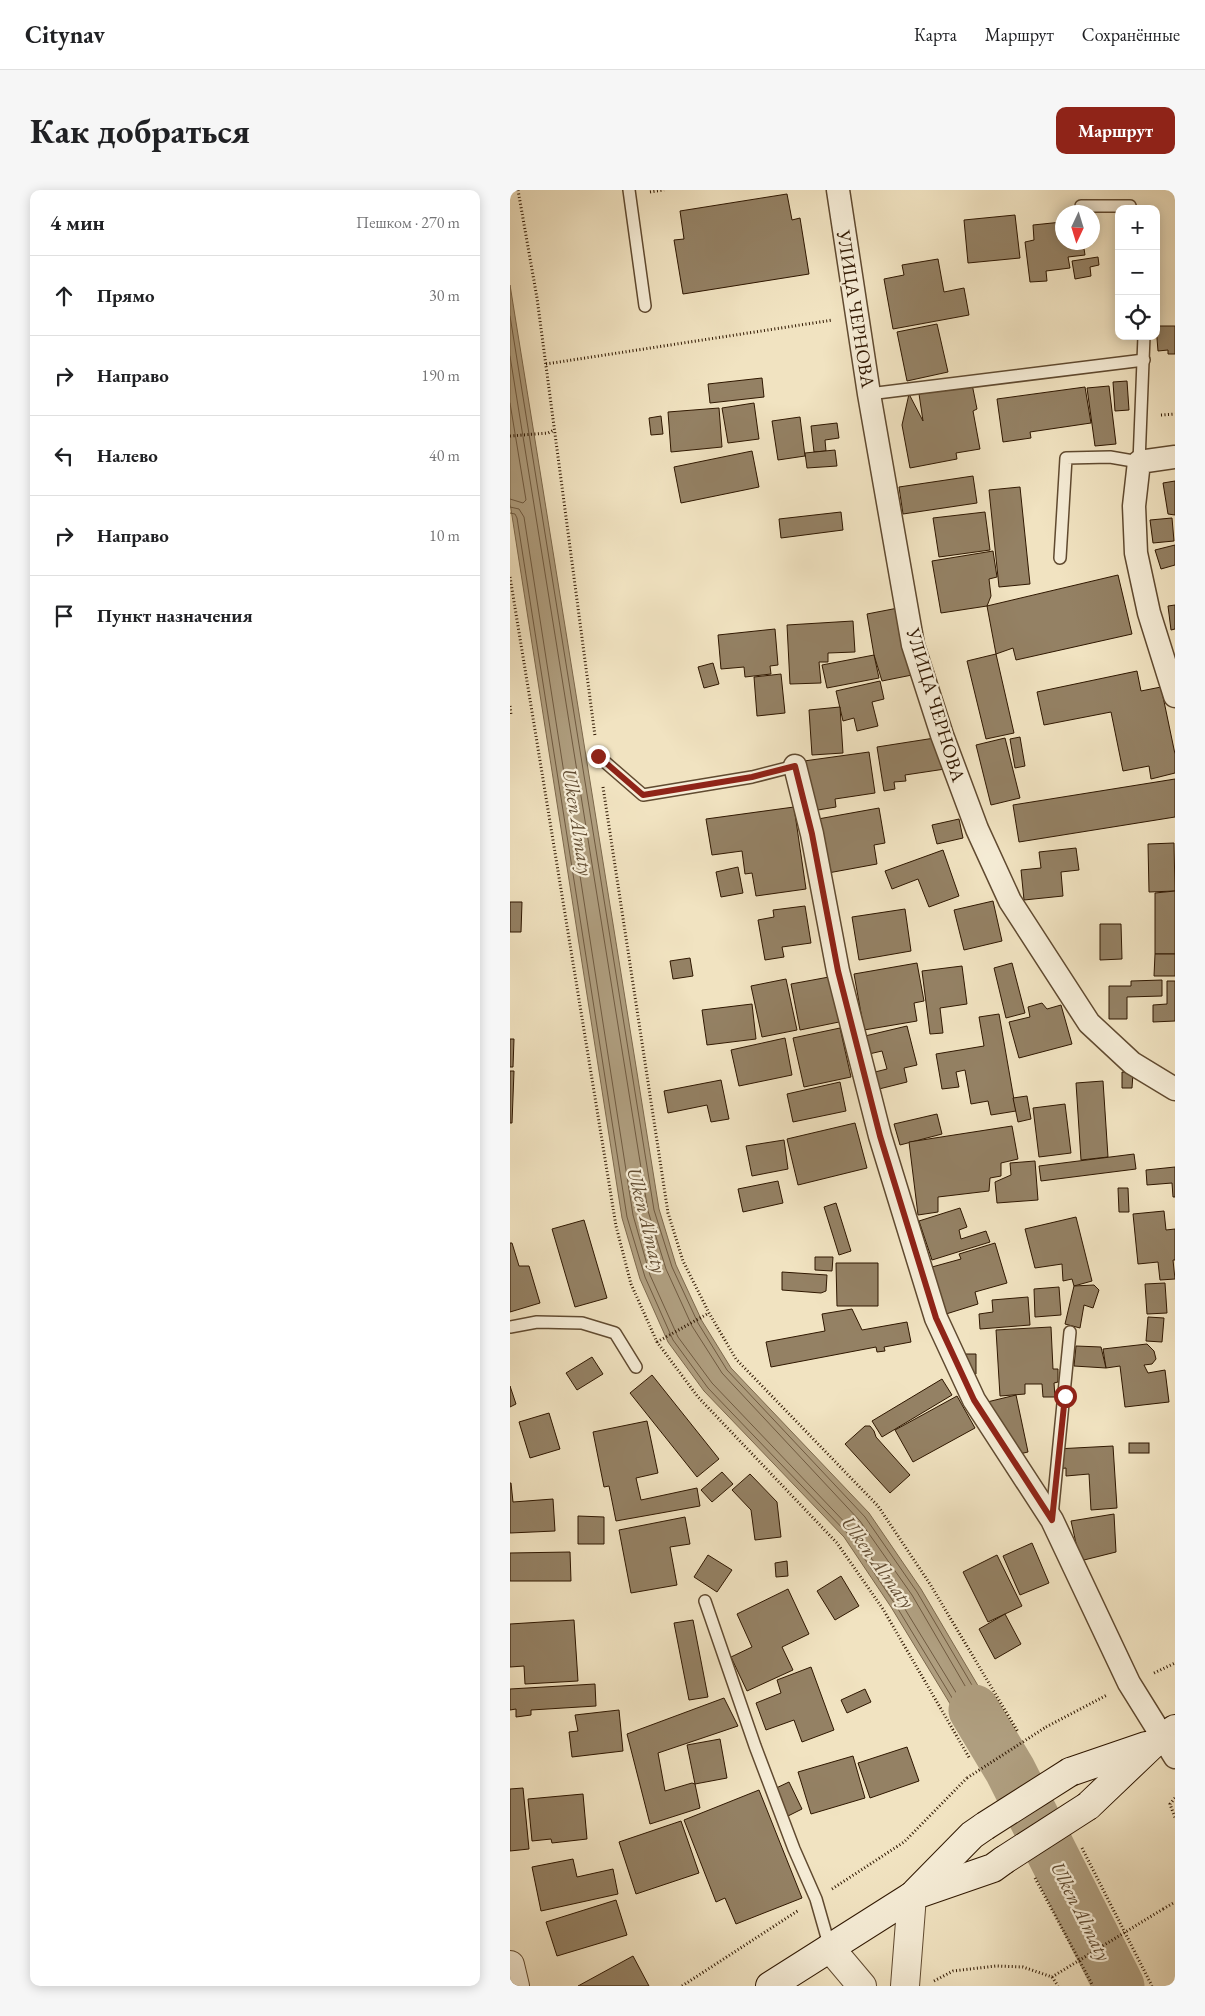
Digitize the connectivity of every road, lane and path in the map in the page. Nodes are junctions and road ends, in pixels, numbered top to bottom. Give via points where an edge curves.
1 (628, 190) edge
2 (838, 190) edge
3 (1100, 206) edge
4 (1115, 206) edge
5 (645, 306) dead end
6 (857, 316) junction
7 (1144, 340) edge
8 (1144, 360) junction
9 (546, 364) dead end
10 (870, 394) junction
11 (554, 430) dead end
12 (510, 436) edge
13 (1175, 457) edge
14 (1139, 462) junction
15 (1060, 558) dead end
16 (510, 577) edge
17 (1175, 696) edge
18 (510, 706) edge
19 (511, 714) dead end
20 (598, 756) dead end
21 (795, 766) joint
22 (1175, 1089) edge
23 (510, 1327) edge
24 (1070, 1332) dead end
25 (657, 1342) junction
26 (636, 1367) dead end
27 (1052, 1520) junction
28 (705, 1601) dead end
29 (1046, 1727) dead end
30 (1018, 1732) dead end
31 (1166, 1742) edge
32 (970, 1759) dead end
33 (967, 1778) dead end
34 (1175, 1798) edge
35 (1175, 1818) edge
36 (1082, 1848) dead end
37 (1035, 1878) dead end
38 (912, 1896) junction
39 (1175, 1902) edge
40 (830, 1948) junction
41 (510, 1965) edge
42 (1052, 1977) junction
43 (932, 1982) dead end
44 (515, 1986) edge
45 (770, 1986) edge
46 (862, 1986) edge
47 (905, 1986) edge
48 (1058, 1986) edge
49 (1093, 1986) edge
50 (1152, 1986) edge

1 - 5 lane
2 - 6 street, УЛИЦА ЧЕРНОВА
3 - 4 lane
6 - 9 path
6 - 10 street, УЛИЦА ЧЕРНОВА
7 - 8 lane
8 - 10 lane
8 - 14 lane
10 - 22 street, УЛИЦА ЧЕРНОВА via 913,645 977,829 1010,901 1089,1023 1132,1063
11 - 12 path
13 - 14 street
14 - 15 lane via 1110,457 1066,458
14 - 17 street via 1134,506 1136,553 1149,613
16 - 25 path via 616,1226 632,1284
18 - 19 path
20 - 21 lane via 643,795 752,777
21 - 27 street via 812,834 842,989 880,1136 936,1318 974,1400
23 - 26 lane via 537,1322 582,1323 615,1334
24 - 27 lane
25 - 30 path via 709,1313 736,1359 878,1506 930,1584
25 - 32 path via 698,1397 837,1543 883,1609
27 - 31 street via 1129,1684
28 - 40 lane via 755,1746 816,1899
29 - 33 path, bridge
31 - 38 main road, bridge via 1088,1806 993,1868
31 - 38 main road, bridge via 1070,1772 972,1835
34 - 35 path via 1170,1804
36 - 50 path
37 - 49 path
38 - 40 main road
38 - 47 main road
39 - 42 path, bridge
40 - 45 main road
40 - 46 main road
41 - 44 main road
42 - 43 path via 1023,1967 996,1966 953,1971
42 - 48 path

